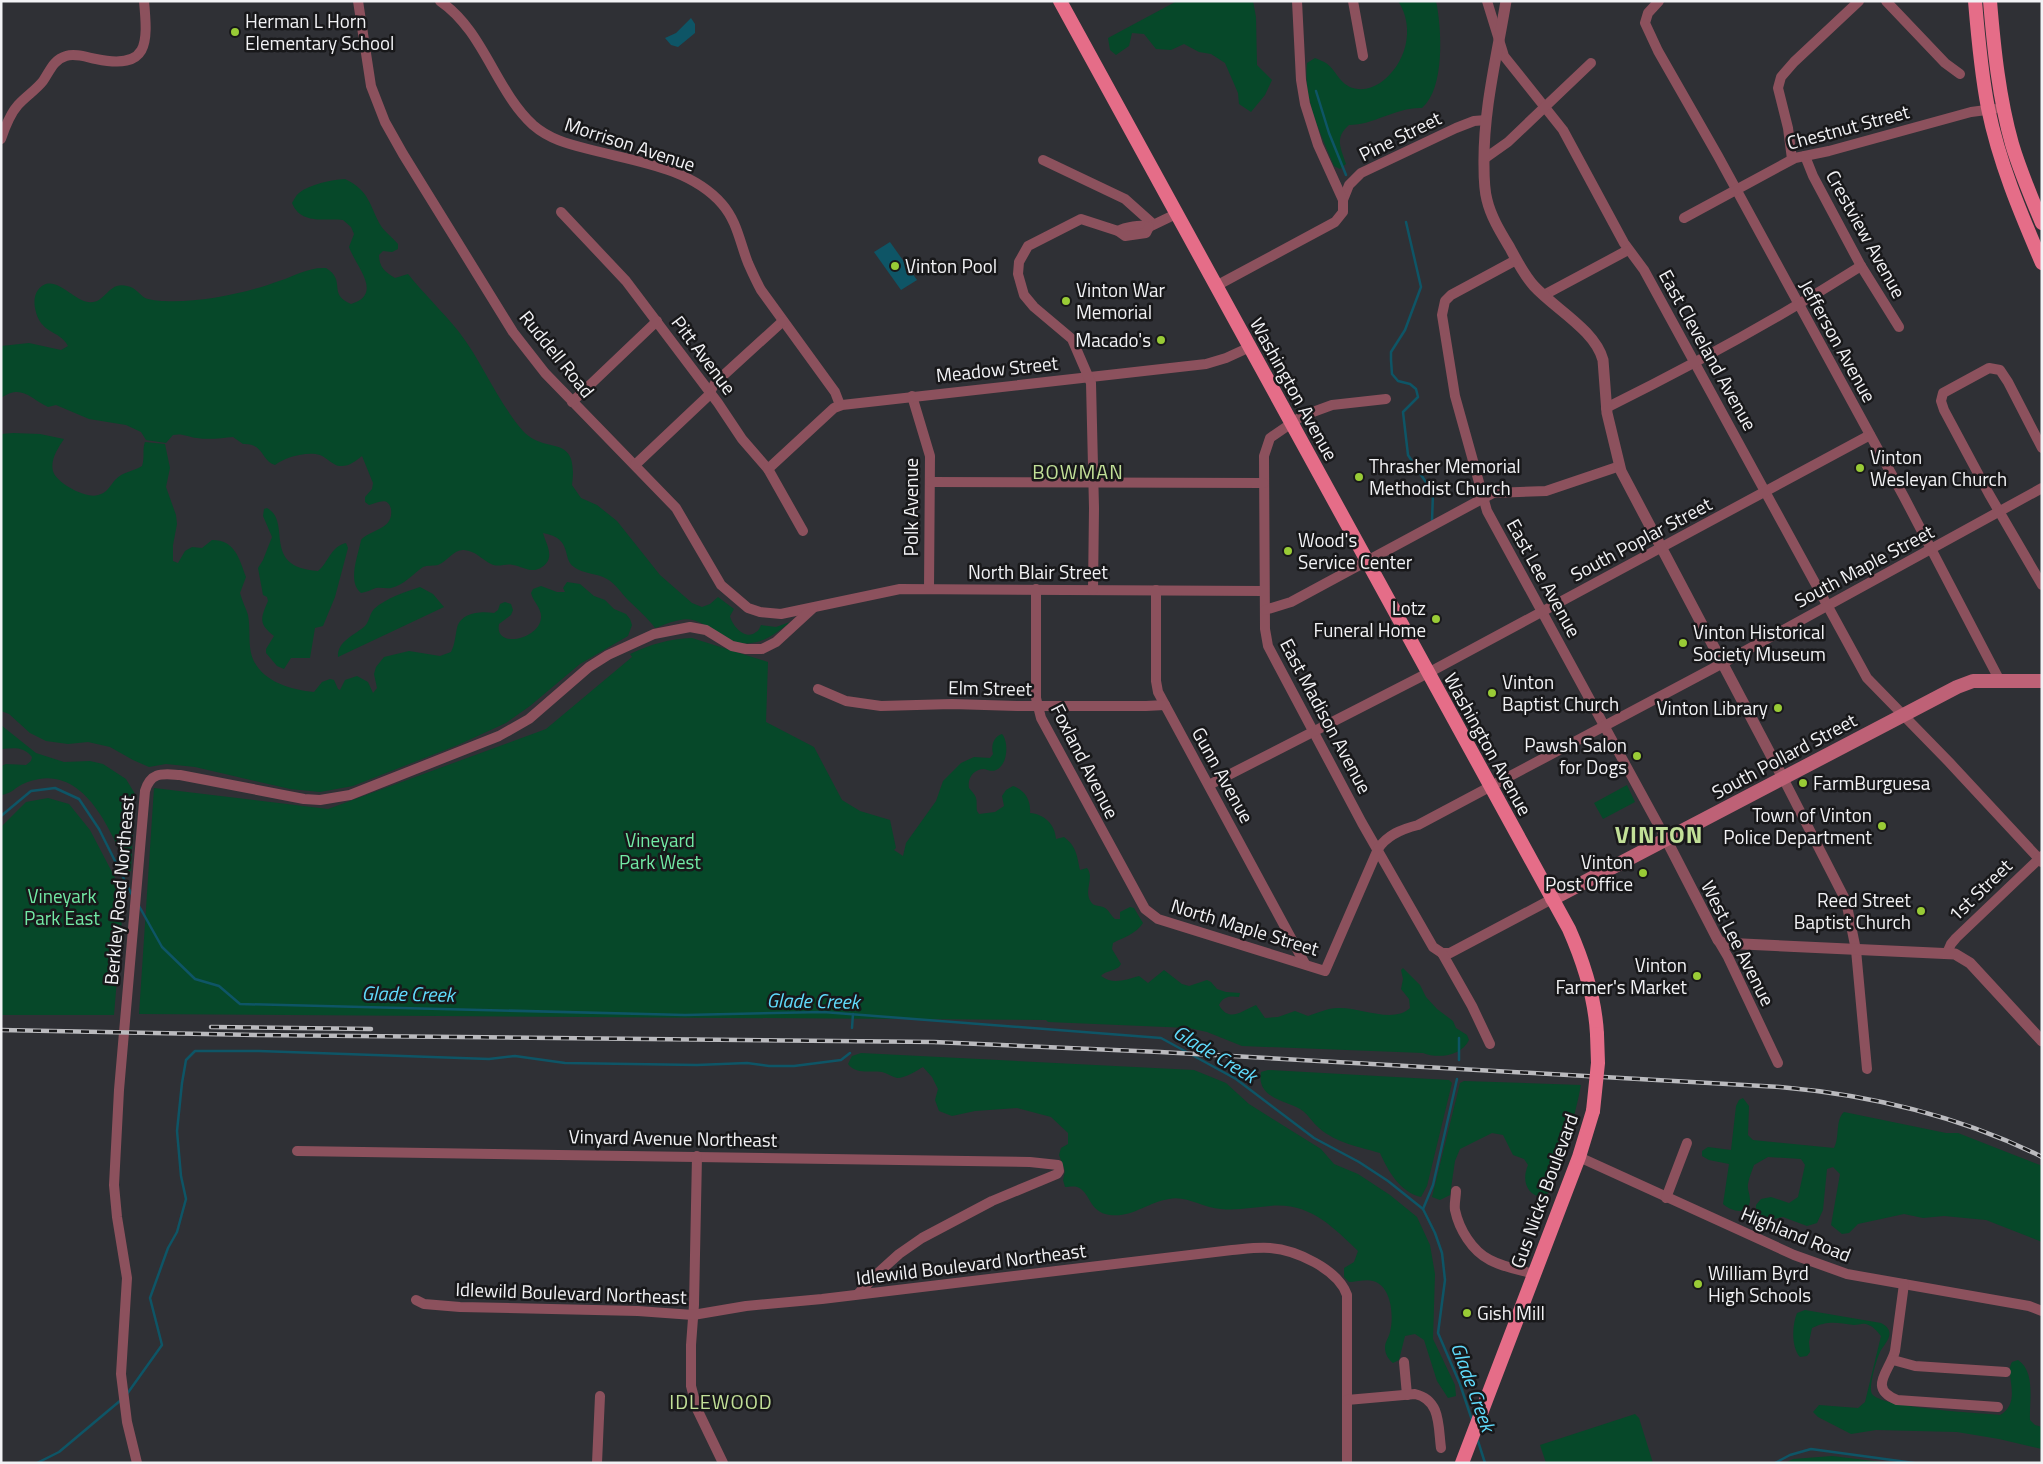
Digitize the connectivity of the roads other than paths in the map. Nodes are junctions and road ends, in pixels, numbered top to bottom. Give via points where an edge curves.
1 (144, 1) edge
2 (358, 1) edge
3 (440, 1) edge
4 (1060, 1) edge
5 (1297, 1) edge
6 (1353, 1) edge
7 (1487, 1) edge
8 (1506, 1) edge
9 (1659, 1) edge
10 (1859, 1) edge
11 (1886, 1) edge
12 (1975, 1) edge
13 (1990, 1) edge
14 (1500, 40) junction
15 (1363, 56) dead end
16 (1591, 63) dead end
17 (1960, 74) dead end
18 (1546, 107) junction
19 (2004, 108) junction
20 (1988, 109) junction
21 (1486, 120) junction
22 (1, 139) edge
23 (1805, 156) junction
24 (1484, 159) junction
25 (1792, 159) junction
26 (1043, 160) dead end
27 (1736, 190) junction
28 (1343, 200) junction
29 (561, 212) dead end
30 (1176, 214) junction
31 (1684, 218) dead end
32 (2042, 223) edge
33 (1151, 225) junction
34 (1628, 250) junction
35 (1516, 260) junction
36 (2042, 263) edge
37 (1861, 266) junction
38 (1216, 286) junction
39 (1544, 295) junction
40 (1798, 305) junction
41 (656, 321) junction
42 (784, 321) junction
43 (1899, 327) dead end
44 (1250, 346) junction
45 (1695, 362) junction
46 (1088, 377) junction
47 (710, 393) junction
48 (912, 396) junction
49 (1386, 399) dead end
50 (572, 402) junction
51 (840, 405) junction
52 (1606, 408) junction
53 (1292, 424) junction
54 (1870, 435) junction
55 (2042, 448) edge
56 (635, 465) junction
57 (1620, 466) junction
58 (768, 469) junction
59 (930, 482) junction
60 (1093, 483) junction
61 (1264, 483) junction
62 (2042, 488) edge
63 (1765, 491) junction
64 (1482, 499) junction
65 (1999, 512) junction
66 (803, 531) dead end
67 (1661, 548) junction
68 (1932, 549) junction
69 (1367, 561) junction
70 (2042, 585) edge
71 (929, 589) junction
72 (1036, 589) junction
73 (1093, 590) junction
74 (1156, 590) junction
75 (1264, 591) junction
76 (1827, 606) junction
77 (813, 608) junction
78 (1265, 610) junction
79 (1542, 611) junction
80 (1722, 663) junction
81 (1428, 673) junction
82 (2000, 680) junction
83 (2040, 683) edge
84 (818, 690) dead end
85 (1165, 705) junction
86 (1037, 706) junction
87 (1903, 715) junction
88 (1604, 725) junction
89 (1313, 731) junction
90 (1783, 778) junction
91 (1209, 785) junction
92 (1490, 786) junction
93 (1666, 839) junction
94 (1378, 849) junction
95 (2041, 859) edge
96 (1552, 900) junction
97 (1145, 909) joint
98 (1718, 940) junction
99 (1856, 950) junction
100 (1442, 953) junction
101 (1947, 953) junction
102 (1305, 964) junction
103 (2042, 1041) edge
104 (1490, 1044) dead end
105 (1778, 1063) dead end
106 (1867, 1069) dead end
107 (1687, 1143) dead end
108 (298, 1150) dead end
109 (697, 1156) junction
110 (1579, 1157) junction
111 (1456, 1191) dead end
112 (1666, 1198) junction
113 (1534, 1274) junction
114 (1904, 1284) junction
115 (858, 1294) junction
116 (416, 1300) dead end
117 (2042, 1312) edge
118 (693, 1315) junction
119 (1893, 1360) junction
120 (1404, 1362) dead end
121 (2006, 1372) dead end
122 (1407, 1395) junction
123 (600, 1396) dead end
124 (1347, 1400) junction
125 (1998, 1407) dead end
126 (1441, 1448) dead end
127 (137, 1463) edge
128 (597, 1463) edge
129 (723, 1463) edge
130 (1347, 1463) edge
131 (1462, 1463) edge

1 - 22 street via 145,40 137,55 116,63 75,55 61,58 38,87 18,105
2 - 50 street, Ruddell Road via 371,86 385,122 513,332
3 - 42 street, Morrison Avenue via 464,24 519,108 543,132 566,143 661,168 689,179 714,196 731,217 761,290
4 - 30 main road, Washington Avenue
5 - 28 street via 1300,80 1305,104 1318,145
6 - 15 street
7 - 14 street, East Cleveland Avenue
8 - 14 street
9 - 27 street, Jefferson Avenue via 1648,13 1646,28
10 - 25 street via 1789,67 1778,84
11 - 17 street via 1945,63
12 - 20 main road
13 - 19 main road
14 - 18 street, East Cleveland Avenue via 1508,64
14 - 21 street
16 - 18 street
18 - 24 street
18 - 34 street, East Cleveland Avenue via 1563,130
19 - 20 street, Chestnut Street
19 - 32 main road via 2022,174
20 - 23 street, Chestnut Street
20 - 36 main road via 2004,168
21 - 24 street
21 - 28 street, Pine Street via 1456,128 1362,173 1349,185
23 - 25 street, Chestnut Street
23 - 37 street, Crestview Avenue
24 - 35 street via 1487,200
25 - 27 street, Chestnut Street
26 - 33 street via 1125,199
27 - 31 street, Chestnut Street
27 - 40 street, Jefferson Avenue
28 - 38 street, Pine Street via 1343,212 1335,222
29 - 41 street, Pitt Avenue via 612,265
30 - 33 street
30 - 38 main road, Washington Avenue
33 - 46 street via 1118,231 1081,219 1028,246 1019,262 1018,274 1024,296 1072,339
34 - 39 street
34 - 45 street, East Cleveland Avenue via 1639,260
35 - 39 street
35 - 64 street, East Lee Avenue via 1451,295 1445,301 1442,315 1455,396
37 - 40 street
37 - 43 street, Crestview Avenue
38 - 44 main road, Washington Avenue
39 - 52 street via 1598,347 1603,360
40 - 45 street
40 - 54 street, Jefferson Avenue
41 - 47 street, Pitt Avenue
41 - 50 street
42 - 47 street via 716,383
42 - 51 street, Morrison Avenue via 835,392
44 - 46 street, Meadow Street via 1212,363
44 - 53 main road, Washington Avenue
45 - 52 street
45 - 63 street, East Cleveland Avenue
46 - 48 street, Meadow Street
46 - 60 street via 1092,388
47 - 56 street
47 - 58 street, Pitt Avenue
48 - 51 street, Meadow Street
48 - 59 street, Polk Avenue via 928,445
49 - 53 street, East Madison Avenue via 1324,408 1302,416
50 - 56 street, Ruddell Road
51 - 58 street
52 - 57 street
53 - 61 street, East Madison Avenue via 1270,438 1264,456
53 - 69 main road, Washington Avenue
54 - 63 street, South Poplar Street
54 - 68 street, Jefferson Avenue
55 - 65 street via 2004,373 1996,368 1989,368 1943,393 1944,410
56 - 77 street, Ruddell Road via 676,508 721,585 748,608 771,614
57 - 64 street via 1555,489 1499,492
57 - 67 street
58 - 66 street, Pitt Avenue
59 - 60 street
59 - 71 street, Polk Avenue
60 - 61 street
60 - 73 street
61 - 75 street, East Madison Avenue
62 - 65 street, South Maple Street
63 - 67 street, South Poplar Street
63 - 76 street, East Cleveland Avenue
64 - 69 street
64 - 79 street, East Lee Avenue
65 - 68 street, South Maple Street
65 - 70 street
67 - 79 street, South Poplar Street
67 - 80 street
68 - 76 street, South Maple Street
68 - 82 street, Jefferson Avenue
69 - 78 street via 1291,602
69 - 81 main road, Washington Avenue
71 - 72 street, North Blair Street
71 - 77 street, North Blair Street via 886,591
72 - 73 street, North Blair Street
72 - 86 street, Foxland Avenue
73 - 74 street, North Blair Street
74 - 75 street, North Blair Street
74 - 85 street, Gunn Avenue via 1156,681
75 - 78 street, East Madison Avenue
76 - 80 street, South Maple Street
76 - 87 street, East Cleveland Avenue via 1866,678
77 - 127 street, Berkley Road Northeast via 776,642 762,649 732,646 706,630 690,627 647,636 589,667 514,728 350,795 304,799 202,778 162,774 156,775 148,784 119,1090 114,1185 127,1278 121,1374 127,1422
78 - 89 street, East Madison Avenue via 1269,649
79 - 81 street, South Poplar Street
79 - 88 street, East Lee Avenue
80 - 88 street, South Maple Street
80 - 90 street
81 - 89 street, South Poplar Street
81 - 92 main road, Washington Avenue
82 - 83 main road, South Pollard Street
82 - 87 main road, South Pollard Street via 1973,681
84 - 86 street, Elm Street via 865,705
85 - 86 street, Elm Street
85 - 91 street, Gunn Avenue
86 - 97 street, Foxland Avenue
87 - 90 main road, South Pollard Street
87 - 95 street, East Cleveland Avenue
88 - 92 street, South Maple Street
88 - 93 street, East Lee Avenue
89 - 91 street, South Poplar Street
89 - 94 street, East Madison Avenue
90 - 93 main road, South Pollard Street
90 - 99 street via 1846,901
91 - 102 street, Gunn Avenue
92 - 94 street, South Maple Street via 1418,825 1401,830 1386,839
92 - 96 main road, Washington Avenue
93 - 96 main road, South Pollard Street
93 - 98 street, West Lee Avenue
94 - 100 street, East Madison Avenue via 1432,947
94 - 102 street, North Maple Street via 1325,971
95 - 101 street, 1st Street via 1950,944
96 - 100 street via 1450,953
96 - 110 main road, Gus Nicks Boulevard, bridge via 1569,929 1584,966 1593,999 1597,1034 1598,1063 1593,1111
97 - 102 street, North Maple Street via 1158,919
98 - 99 street via 1724,944
98 - 105 street, West Lee Avenue
99 - 101 street
99 - 106 street
100 - 104 street, East Madison Avenue
101 - 103 street via 1970,963
107 - 112 street
108 - 109 street, Vinyard Avenue Northeast
109 - 115 street, Vinyard Avenue Northeast via 1058,1165 1057,1174 992,1202 915,1243
109 - 118 street
110 - 112 street, Highland Road
110 - 113 main road, Gus Nicks Boulevard
111 - 113 street via 1455,1210 1468,1241 1479,1253 1490,1260
112 - 114 street, Highland Road via 1826,1267
113 - 131 main road, Gus Nicks Boulevard
114 - 117 street, Highland Road via 2029,1306
114 - 119 street
115 - 118 street, Idlewild Boulevard Northeast
115 - 124 street, Idlewild Boulevard Northeast via 1232,1250 1279,1249 1332,1273 1344,1288 1348,1322
116 - 118 street, Idlewild Boulevard Northeast via 424,1304 460,1307
118 - 129 street via 691,1379 694,1399
119 - 121 street via 1915,1366
119 - 125 street via 1882,1376 1886,1396 1897,1400
120 - 122 street
122 - 124 street
122 - 126 street via 1423,1396 1432,1404
123 - 128 street
124 - 130 street, Idlewild Boulevard Northeast

